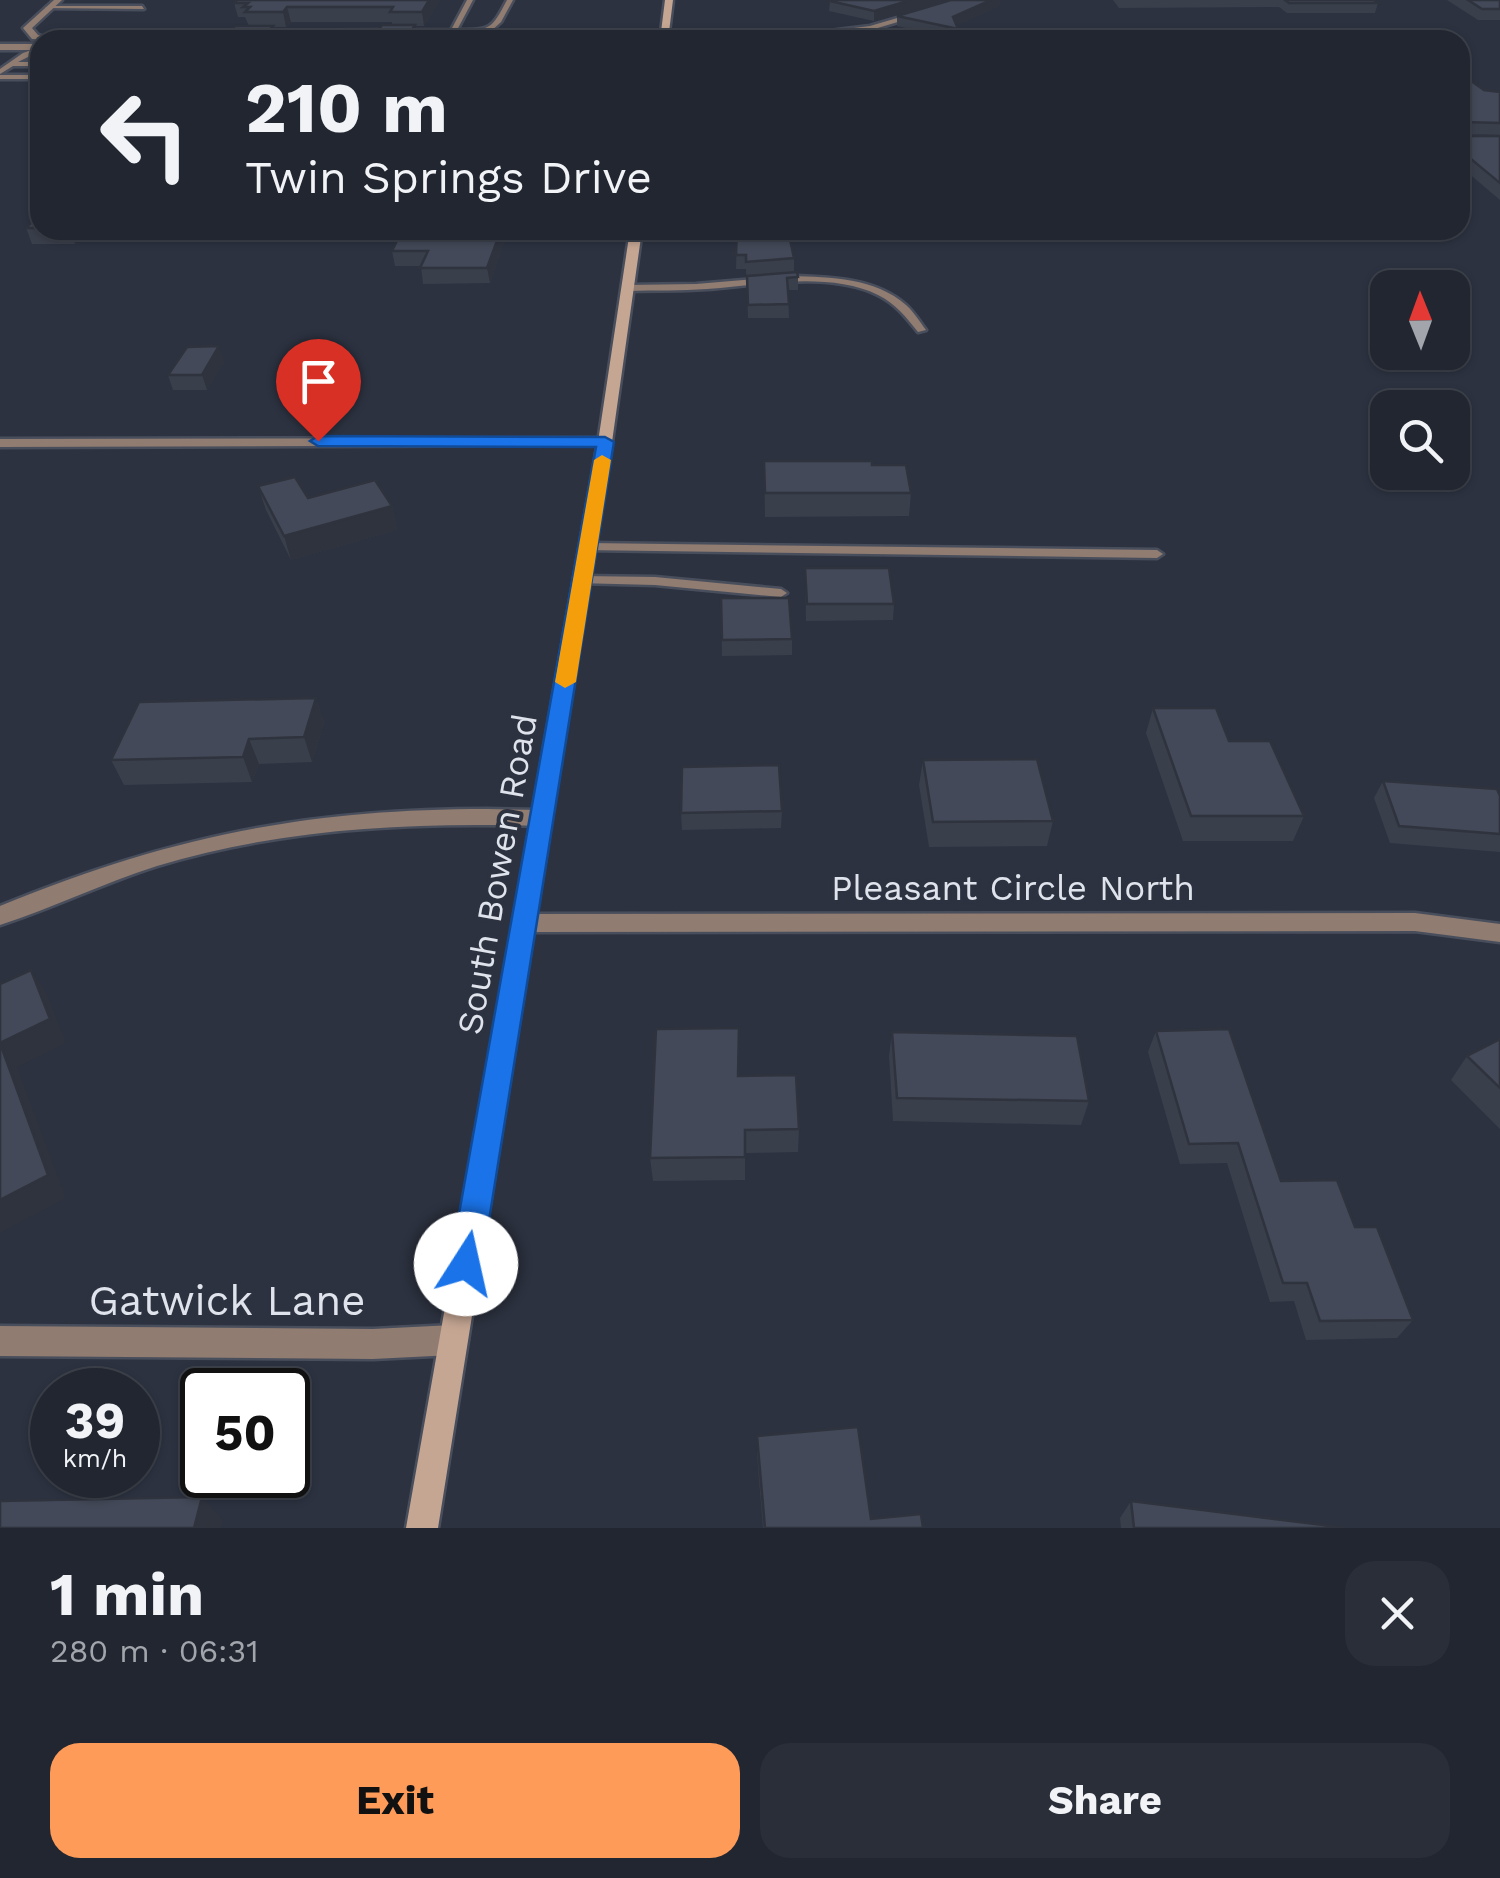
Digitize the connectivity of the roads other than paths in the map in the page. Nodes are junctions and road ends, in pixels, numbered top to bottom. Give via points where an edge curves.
1 (58, 0) edge
2 (470, 0) edge
3 (510, 0) edge
4 (669, 0) edge
5 (967, 0) edge
6 (48, 8) junction
7 (142, 8) dead end
8 (454, 30) edge
9 (491, 30) edge
10 (665, 30) edge
11 (853, 30) edge
12 (30, 32) edge
13 (30, 44) edge
14 (0, 45) edge
15 (30, 50) edge
16 (12, 64) junction
17 (30, 64) edge
18 (0, 75) edge
19 (30, 77) edge
20 (635, 240) edge
21 (628, 288) junction
22 (921, 330) dead end
23 (605, 442) junction
24 (0, 443) edge
25 (588, 547) junction
26 (1158, 554) dead end
27 (582, 580) junction
28 (781, 593) edge
29 (542, 818) junction
30 (0, 916) edge
31 (524, 923) junction
32 (1500, 933) edge
33 (0, 1340) edge
34 (454, 1340) junction
35 (422, 1528) edge

1 - 6 street
2 - 8 lane
3 - 9 lane
4 - 10 main road
5 - 11 street
6 - 7 lane
6 - 12 street via 29,24
13 - 14 street
15 - 16 lane
16 - 17 lane
16 - 18 lane
18 - 19 lane
20 - 21 main road, South Bowen Road
21 - 22 lane via 773,278 838,281 875,290
21 - 23 main road, South Bowen Road
23 - 24 street
23 - 25 main road, South Bowen Road
25 - 26 lane
25 - 27 main road, South Bowen Road
27 - 28 lane
27 - 29 main road, South Bowen Road
29 - 30 street via 450,815 319,824 140,864
29 - 31 main road, South Bowen Road
31 - 32 street, Pleasant Circle North via 1414,922
31 - 34 main road, South Bowen Road
33 - 34 street, Gatwick Lane
34 - 35 main road, South Bowen Road

